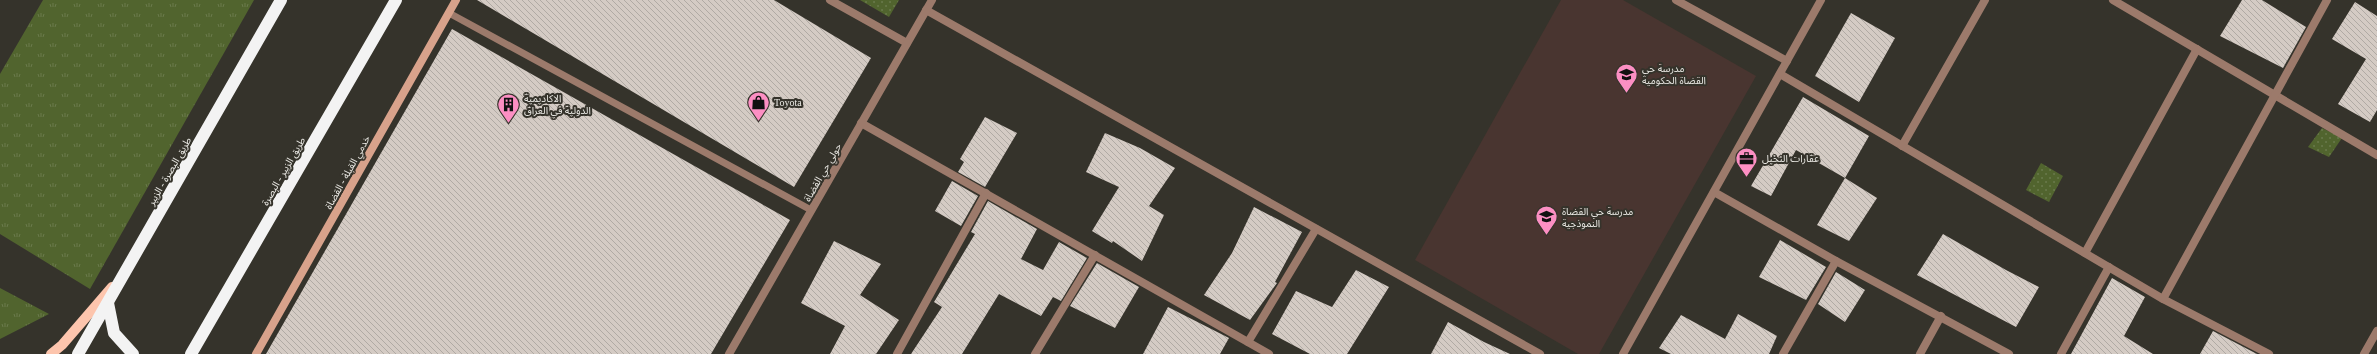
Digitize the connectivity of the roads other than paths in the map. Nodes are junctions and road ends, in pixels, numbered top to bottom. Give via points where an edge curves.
1 (281, 0) edge
2 (396, 0) edge
3 (456, 0) edge
4 (830, 0) edge
5 (932, 0) edge
6 (1676, 0) edge
7 (1821, 0) edge
8 (1985, 0) edge
9 (2114, 0) edge
10 (2327, 0) edge
11 (926, 10) junction
12 (448, 13) junction
13 (907, 43) junction
14 (2197, 49) junction
15 (1787, 61) junction
16 (1780, 74) junction
17 (2275, 95) junction
18 (862, 123) junction
19 (1902, 146) junction
20 (2377, 155) edge
21 (1714, 192) junction
22 (986, 193) junction
23 (812, 210) junction
24 (1316, 229) junction
25 (2085, 253) junction
26 (1095, 255) junction
27 (1836, 261) junction
28 (2109, 267) junction
29 (125, 272) junction
30 (2163, 299) junction
31 (108, 303) junction
32 (1941, 316) junction
33 (2377, 331) edge
34 (1248, 342) junction
35 (193, 351) edge
36 (51, 354) edge
37 (78, 354) edge
38 (133, 354) edge
39 (180, 354) edge
40 (256, 354) edge
41 (729, 354) edge
42 (897, 354) edge
43 (1036, 354) edge
44 (1269, 354) edge
45 (1540, 354) edge
46 (1622, 354) edge
47 (1783, 354) edge
48 (1920, 354) edge
49 (2009, 354) edge
50 (2061, 354) edge
51 (2269, 354) edge
52 (2364, 354) edge

1 - 29 highway, طريق البصرة - الزبير
2 - 35 highway, طريق الزبير - البصرة
3 - 12 street, خدمي القبلة - القضاة
4 - 13 street
5 - 11 street, حولي حي القضاة
6 - 15 street
7 - 15 street
8 - 19 street
9 - 14 street
10 - 17 street
11 - 13 street, حولي حي القضاة
11 - 24 street
12 - 23 lane
12 - 40 street, خدمي القبلة - القضاة
13 - 18 street, حولي حي القضاة
14 - 17 street
14 - 25 street
15 - 16 street
16 - 19 street
16 - 21 street
17 - 20 street
17 - 30 street
18 - 22 street
18 - 23 street, حولي حي القضاة
19 - 25 street
21 - 27 street
21 - 46 street
22 - 26 street
22 - 42 street
23 - 41 street, حولي حي القضاة
24 - 34 street
24 - 45 street
25 - 28 street
26 - 34 street
26 - 43 street
27 - 32 street
27 - 47 street
28 - 30 street
28 - 50 street
29 - 31 highway, طريق البصرة - الزبير
29 - 36 main road via 62,345
30 - 51 street
31 - 37 highway, طريق البصرة - الزبير
31 - 38 highway via 114,333
32 - 48 street
32 - 49 street
33 - 52 street
34 - 44 street
35 - 39 highway

